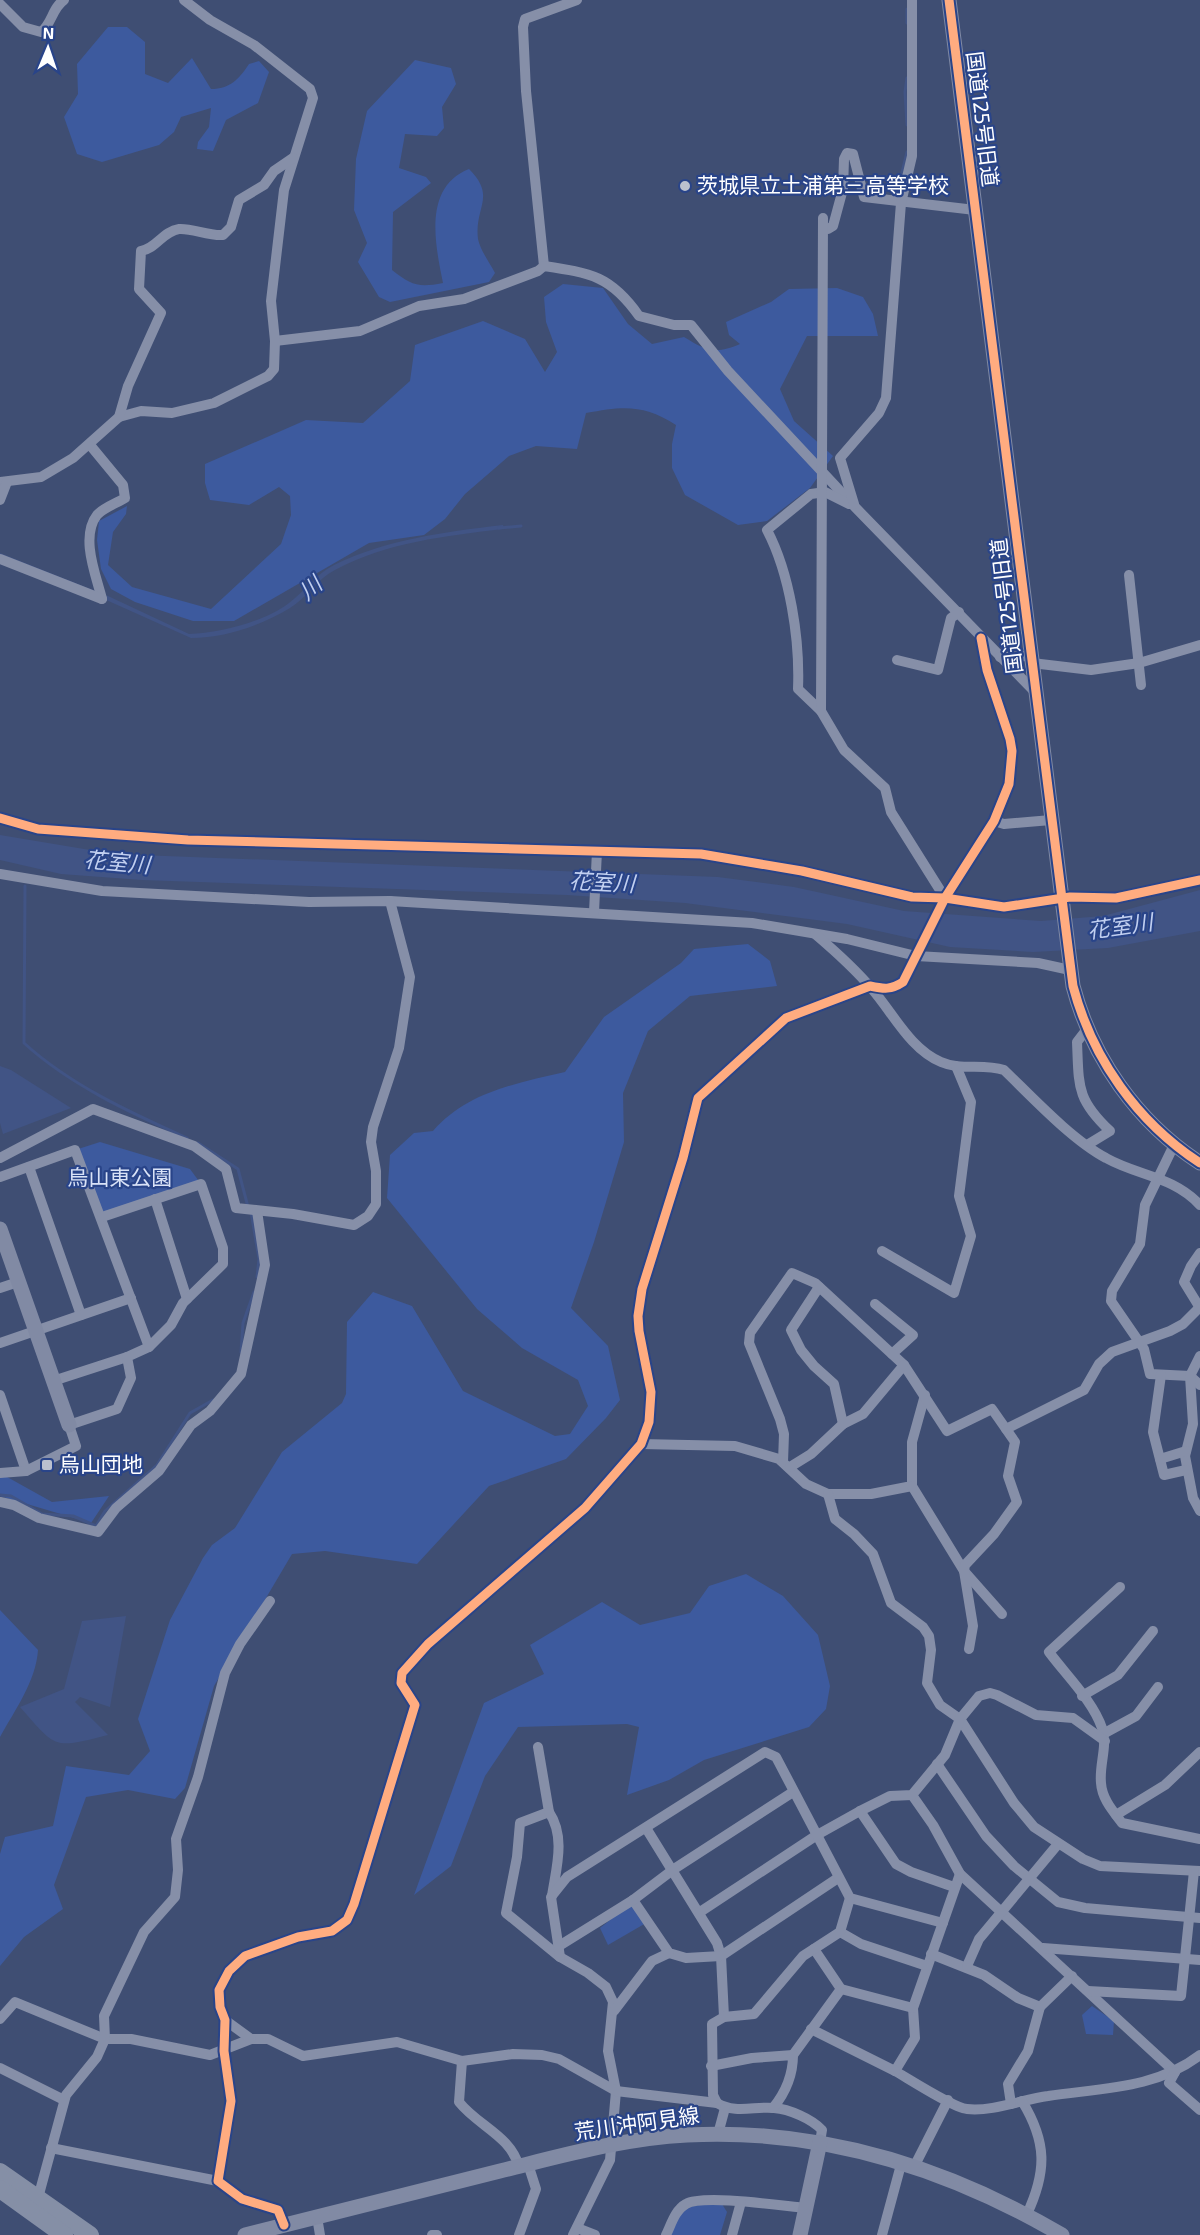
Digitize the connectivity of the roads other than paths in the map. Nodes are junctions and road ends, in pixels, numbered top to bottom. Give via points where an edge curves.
1 (64, 0) edge
2 (184, 0) edge
3 (577, 0) edge
4 (912, 0) edge
5 (949, 0) edge
6 (0, 4) edge
7 (294, 158) junction
8 (901, 203) junction
9 (975, 210) junction
10 (823, 218) dead end
11 (828, 229) dead end
12 (544, 266) junction
13 (275, 341) junction
14 (118, 417) junction
15 (90, 445) junction
16 (822, 470) junction
17 (4, 482) edge
18 (822, 493) junction
19 (0, 500) edge
20 (855, 507) junction
21 (0, 560) edge
22 (1129, 575) dead end
23 (959, 612) junction
24 (981, 638) junction
25 (1200, 645) edge
26 (1000, 657) junction
27 (1031, 659) junction
28 (897, 660) dead end
29 (1139, 663) junction
30 (1141, 684) dead end
31 (1035, 692) junction
32 (821, 711) junction
33 (0, 818) edge
34 (1051, 820) junction
35 (994, 821) junction
36 (597, 851) junction
37 (0, 874) edge
38 (1200, 880) edge
39 (390, 902) junction
40 (943, 902) junction
41 (1061, 903) junction
42 (594, 912) junction
43 (813, 932) junction
44 (918, 952) junction
45 (1069, 964) junction
46 (870, 986) junction
47 (1087, 1029) junction
48 (956, 1066) junction
49 (1087, 1145) junction
50 (1174, 1145) junction
51 (0, 1158) edge
52 (1200, 1163) edge
53 (29, 1167) junction
54 (0, 1177) edge
55 (1159, 1178) junction
56 (155, 1199) junction
57 (1200, 1205) edge
58 (257, 1211) junction
59 (102, 1217) junction
60 (0, 1229) edge
61 (882, 1251) dead end
62 (1200, 1253) edge
63 (18, 1282) junction
64 (819, 1287) junction
65 (0, 1288) edge
66 (130, 1298) junction
67 (187, 1299) junction
68 (875, 1304) dead end
69 (1200, 1308) edge
70 (81, 1315) junction
71 (36, 1331) junction
72 (1137, 1341) junction
73 (0, 1343) edge
74 (149, 1347) junction
75 (892, 1354) junction
76 (1200, 1356) edge
77 (126, 1357) junction
78 (904, 1365) junction
79 (1161, 1375) junction
80 (1190, 1376) junction
81 (53, 1381) junction
82 (1200, 1385) edge
83 (0, 1395) edge
84 (925, 1395) junction
85 (843, 1424) junction
86 (69, 1425) junction
87 (1196, 1425) edge
88 (1006, 1429) junction
89 (641, 1444) junction
90 (1185, 1451) junction
91 (1160, 1458) junction
92 (787, 1465) junction
93 (1186, 1470) junction
94 (26, 1471) junction
95 (0, 1473) edge
96 (912, 1486) junction
97 (828, 1494) junction
98 (0, 1502) edge
99 (1200, 1511) edge
100 (964, 1571) junction
101 (1120, 1587) dead end
102 (270, 1601) dead end
103 (1002, 1614) dead end
104 (1153, 1631) dead end
105 (969, 1649) dead end
106 (1158, 1687) dead end
107 (1082, 1696) junction
108 (960, 1719) junction
109 (1104, 1737) junction
110 (538, 1747) dead end
111 (1200, 1752) edge
112 (937, 1764) junction
113 (793, 1791) junction
114 (912, 1795) junction
115 (860, 1811) junction
116 (549, 1812) junction
117 (1116, 1815) junction
118 (646, 1828) junction
119 (817, 1835) junction
120 (1200, 1839) edge
121 (1058, 1844) junction
122 (674, 1869) junction
123 (1197, 1871) edge
124 (960, 1874) junction
125 (838, 1878) junction
126 (1028, 1878) junction
127 (954, 1887) junction
128 (552, 1897) junction
129 (850, 1898) junction
130 (633, 1900) junction
131 (700, 1912) junction
132 (1000, 1913) junction
133 (1195, 1917) edge
134 (943, 1923) junction
135 (840, 1932) junction
136 (559, 1946) junction
137 (1043, 1948) junction
138 (814, 1949) junction
139 (669, 1953) junction
140 (931, 1954) junction
141 (721, 1956) junction
142 (560, 1958) junction
143 (1185, 1959) junction
144 (1200, 1960) edge
145 (927, 1966) junction
146 (967, 1966) junction
147 (1072, 1976) junction
148 (842, 1989) junction
149 (1088, 1991) junction
150 (1040, 2007) junction
151 (913, 2008) junction
152 (614, 2011) junction
153 (724, 2017) junction
154 (0, 2019) edge
155 (225, 2020) junction
156 (811, 2029) junction
157 (105, 2038) junction
158 (251, 2039) junction
159 (224, 2051) junction
160 (793, 2055) junction
161 (1200, 2055) edge
162 (462, 2061) junction
163 (711, 2066) junction
164 (0, 2068) edge
165 (895, 2071) junction
166 (1175, 2072) junction
167 (616, 2091) junction
168 (64, 2100) junction
169 (948, 2100) junction
170 (1017, 2103) junction
171 (721, 2106) junction
172 (773, 2108) junction
173 (1200, 2110) edge
174 (718, 2134) junction
175 (820, 2142) junction
176 (612, 2145) junction
177 (51, 2148) junction
178 (909, 2163) junction
179 (523, 2166) junction
180 (0, 2172) edge
181 (218, 2181) junction
182 (0, 2189) edge
183 (38, 2198) junction
184 (741, 2202) junction
185 (806, 2208) junction
186 (1027, 2214) junction
187 (317, 2217) junction
188 (284, 2225) junction
189 (575, 2231) edge
190 (64, 2235) edge
191 (90, 2235) edge
192 (245, 2235) edge
193 (320, 2235) edge
194 (432, 2235) edge
195 (437, 2235) edge
196 (519, 2235) edge
197 (595, 2235) edge
198 (666, 2235) edge
199 (732, 2235) edge
200 (800, 2235) edge
201 (882, 2235) edge
202 (1062, 2235) edge

1 - 6 street via 41,32 23,27
2 - 7 street via 255,45 310,89 313,98
3 - 12 street via 525,19 523,27
4 - 8 street via 912,156
5 - 9 street, 国道125号旧道
7 - 13 street via 284,190 274,263 271,302
7 - 14 street via 274,171 264,185 239,200 231,227 224,235 208,236 179,229 141,251 139,289 161,313
8 - 9 street
8 - 11 street via 864,197 856,160 847,153 843,189 833,226
8 - 20 street via 886,398 840,458
9 - 27 street, 国道125号旧道
10 - 16 street
12 - 13 street via 464,299 419,306 360,331
12 - 16 street via 604,279 639,316 691,325 728,371
13 - 14 street via 274,369 268,376 214,403 172,413 141,411
14 - 15 street
15 - 17 street via 41,477
15 - 21 street via 126,493 125,498 98,513 90,526 90,549 102,599
16 - 18 street
16 - 20 street
17 - 19 street
18 - 20 street
18 - 32 street
18 - 32 street via 811,494 767,530 780,555 799,656 798,689
20 - 23 street
22 - 29 street
23 - 24 street
23 - 28 street via 951,618 938,670
24 - 26 street
24 - 35 street via 1012,751 1009,784
25 - 29 street
26 - 27 street
26 - 31 street
27 - 29 street via 1091,670
27 - 31 street, 国道125号旧道
29 - 30 street
31 - 34 street, 国道125号旧道
32 - 40 street via 844,750 885,788 891,812
33 - 36 street via 38,829 188,840
34 - 35 street via 1004,824
34 - 41 street, 国道125号旧道
35 - 40 street
36 - 40 street via 700,854 802,871
36 - 42 street
37 - 39 street via 102,891 309,902
38 - 41 street via 1116,898
39 - 42 street
39 - 58 street via 410,977 399,1048 373,1127 376,1204 368,1216 354,1225
40 - 41 street via 1004,907
40 - 44 street
41 - 45 street, 国道125号旧道
42 - 43 street via 752,923
43 - 44 street
43 - 46 street
44 - 45 street
44 - 46 street via 903,982 884,990
45 - 47 street, 国道125号旧道
46 - 48 street via 919,1048
46 - 89 street via 786,1018 698,1098 642,1289 639,1331 651,1392 649,1422
47 - 49 street via 1077,1042 1079,1084 1088,1110 1110,1131
47 - 50 street, 国道125号旧道 via 1122,1088
48 - 49 street via 1004,1070
48 - 61 street via 971,1102 959,1196 971,1236 954,1293
49 - 55 street via 1112,1161
50 - 52 street, 国道125号旧道
50 - 55 street
51 - 58 street via 93,1109 194,1146 226,1169 236,1208
53 - 54 street
53 - 59 street via 75,1150
53 - 70 street
55 - 57 street via 1187,1192
55 - 72 street via 1145,1205 1140,1244 1112,1291 1115,1310
56 - 59 street
56 - 67 street
56 - 67 street via 201,1184 223,1248 223,1264
58 - 98 street via 264,1265 241,1374 210,1411 191,1425 159,1471 116,1508 98,1532 39,1518
59 - 66 street
60 - 63 street
62 - 69 street via 1184,1282
63 - 65 street
63 - 71 street
64 - 75 street
64 - 85 street via 791,1330 814,1366 834,1384
64 - 92 street via 792,1273 750,1333 749,1343 780,1419
66 - 70 street
66 - 74 street
67 - 74 street via 171,1325
68 - 75 street via 913,1335
69 - 72 street via 1170,1331
70 - 71 street
71 - 73 street
71 - 81 street
72 - 79 street via 1144,1349 1150,1374
72 - 88 street via 1112,1352 1084,1390
74 - 77 street
75 - 78 street
76 - 80 street
77 - 81 street
77 - 86 street via 131,1378 117,1409
78 - 84 street
78 - 85 street via 862,1414
79 - 80 street
79 - 91 street via 1153,1432
80 - 82 street
80 - 87 street
81 - 86 street
83 - 94 street
84 - 88 street via 947,1431 992,1409
84 - 96 street via 912,1442
85 - 92 street via 811,1454
86 - 94 street via 76,1446
87 - 90 street
88 - 100 street via 1015,1442 1008,1476 1017,1502
89 - 92 street via 735,1446
89 - 155 street via 585,1508 437,1636 402,1673 401,1683 415,1705 413,1718 347,1920 332,1931 298,1937 245,1956 219,1990
90 - 91 street
90 - 93 street
91 - 93 street via 1164,1475
92 - 97 street via 806,1484
93 - 99 street
94 - 95 street
96 - 97 street via 871,1494
96 - 100 street
97 - 108 street via 835,1520 873,1554 891,1603 929,1636 927,1683 940,1705
100 - 103 street
100 - 105 street via 973,1626
101 - 107 street via 1049,1652
102 - 157 street via 225,1673 198,1777 176,1839 175,1897 144,1932 104,2016
104 - 107 street via 1118,1675
106 - 109 street via 1136,1716
107 - 109 street via 1095,1713
108 - 109 street via 979,1696 990,1693 1036,1715 1073,1718
108 - 112 street via 945,1755
108 - 121 street via 1014,1803 1034,1827
109 - 117 street via 1100,1784
110 - 116 street
111 - 117 street via 1164,1785
112 - 114 street
112 - 126 street via 986,1836
113 - 118 street via 776,1757 765,1752
113 - 119 street
113 - 122 street
114 - 115 street via 890,1796
114 - 124 street
115 - 119 street
115 - 127 street via 896,1864
116 - 128 street via 556,1823 559,1841
116 - 142 street via 520,1823 506,1913
117 - 120 street via 1122,1823
118 - 122 street
118 - 128 street via 567,1877
119 - 125 street
119 - 131 street
121 - 123 street via 1100,1866
121 - 126 street
122 - 130 street
122 - 131 street
123 - 133 street
124 - 127 street
124 - 132 street
125 - 129 street
125 - 141 street
126 - 132 street
126 - 133 street via 1058,1902 1085,1908
127 - 134 street
128 - 136 street
129 - 134 street
129 - 135 street
130 - 136 street
130 - 139 street
131 - 141 street
132 - 137 street
132 - 146 street via 979,1940
133 - 143 street
134 - 140 street
135 - 138 street
135 - 145 street via 861,1944
136 - 142 street
137 - 143 street
137 - 147 street
138 - 148 street
138 - 153 street via 803,1956 754,2014
139 - 141 street via 686,1958
139 - 152 street via 652,1961
140 - 145 street
140 - 146 street
141 - 153 street
142 - 152 street via 606,1987
143 - 144 street
143 - 149 street via 1180,1996
145 - 151 street
146 - 150 street
147 - 149 street
147 - 150 street
148 - 151 street
148 - 156 street
149 - 166 street
150 - 170 street via 1028,2050 1008,2084
151 - 165 street via 915,2038
152 - 167 street via 608,2051
153 - 163 street via 712,2024
154 - 157 street via 15,2002
155 - 158 street
155 - 159 street
156 - 160 street
156 - 165 street
157 - 159 street via 131,2039 210,2055
157 - 168 street via 97,2057
158 - 159 street
158 - 162 street via 268,2040 303,2056 397,2042
159 - 181 street via 231,2101
160 - 163 street
160 - 172 street via 784,2094
161 - 166 street
162 - 167 street via 513,2054 542,2055
162 - 179 street via 459,2103 508,2144
163 - 171 street via 713,2095
164 - 168 street
165 - 169 street
166 - 170 street via 1111,2090
166 - 173 street via 1169,2084
167 - 171 street
167 - 176 street
168 - 177 street
169 - 170 street via 966,2109
169 - 178 street
170 - 186 street via 1034,2120 1041,2139 1040,2176
171 - 172 street
171 - 174 street
172 - 175 street via 816,2124 822,2130
174 - 175 street, 荒川沖阿見線
174 - 176 street, 荒川沖阿見線
175 - 178 street, 荒川沖阿見線
175 - 185 street
176 - 179 street, 荒川沖阿見線
176 - 189 street via 610,2160
177 - 181 street
177 - 183 street
178 - 186 street, 荒川沖阿見線
178 - 201 street
179 - 187 street, 荒川沖阿見線
179 - 196 street via 536,2189
180 - 183 highway
181 - 188 street via 242,2199 278,2210
182 - 190 highway
183 - 191 highway
184 - 185 street
184 - 198 street via 687,2203 677,2212
184 - 199 street
185 - 200 street
186 - 202 street, 荒川沖阿見線
187 - 188 street, 荒川沖阿見線
187 - 193 street
188 - 192 street, 荒川沖阿見線
189 - 197 street
194 - 195 street

